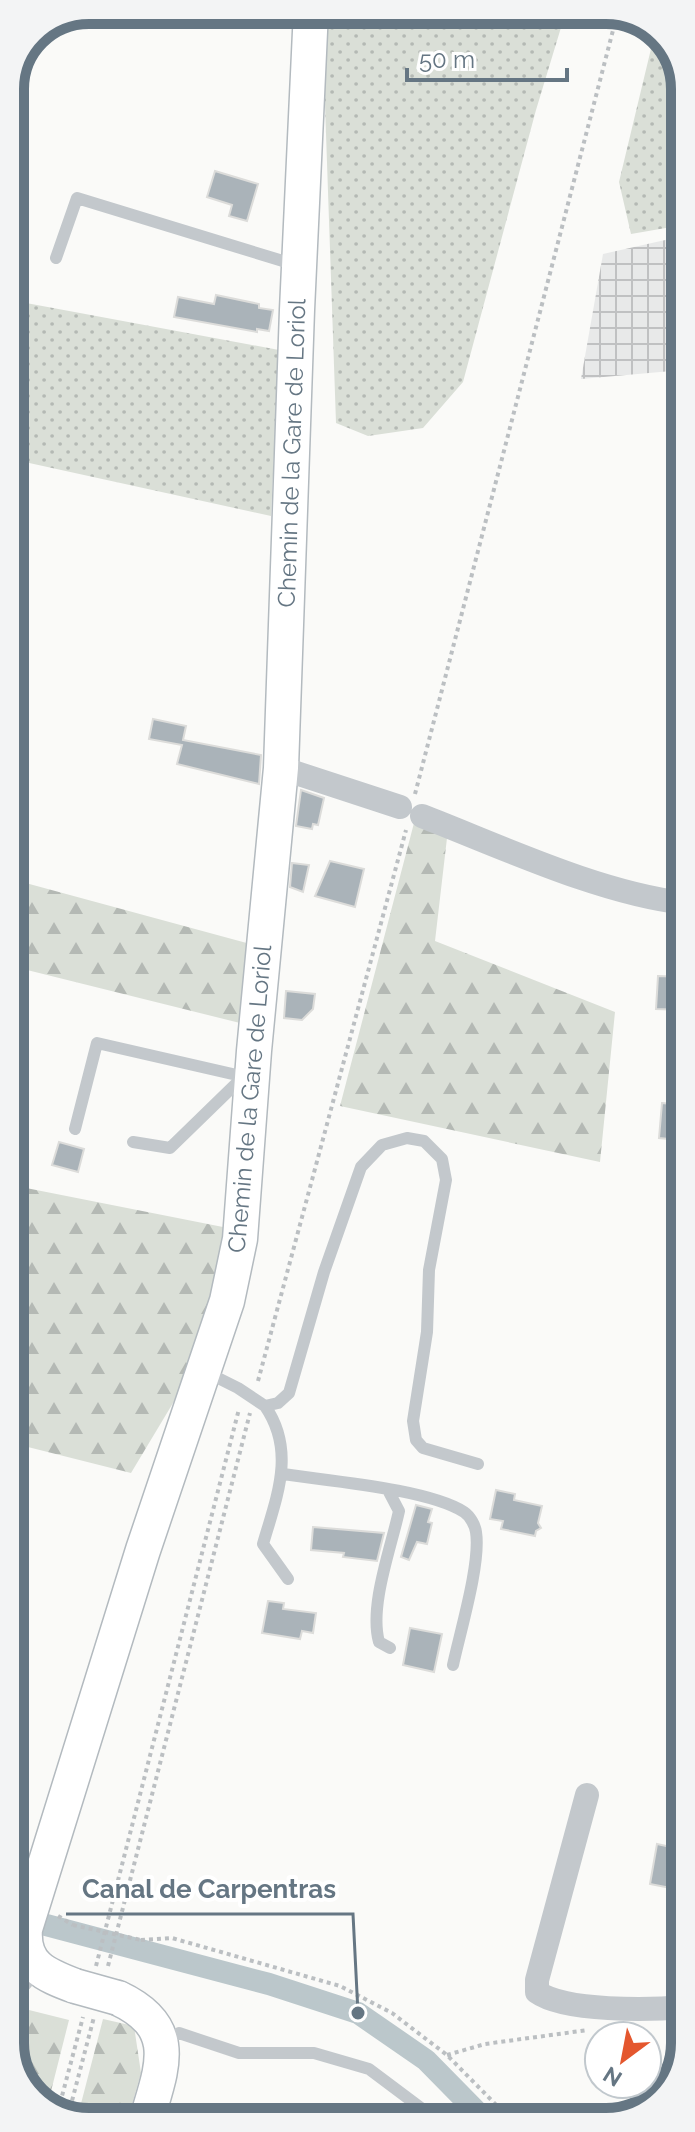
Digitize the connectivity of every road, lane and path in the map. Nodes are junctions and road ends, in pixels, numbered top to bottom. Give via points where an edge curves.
1 (310, 24) edge
2 (615, 24) edge
3 (56, 258) dead end
4 (299, 266) junction
5 (281, 768) junction
6 (411, 812) junction
7 (671, 901) edge
8 (247, 1078) junction
9 (75, 1129) dead end
10 (133, 1142) dead end
11 (203, 1370) junction
12 (254, 1399) junction
13 (478, 1464) dead end
14 (283, 1474) junction
15 (388, 1490) junction
16 (288, 1579) dead end
17 (390, 1648) dead end
18 (453, 1665) dead end
19 (587, 1795) dead end
20 (73, 1925) dead end
21 (34, 1965) junction
22 (24, 1977) edge
23 (96, 1992) junction
24 (671, 2008) edge
25 (583, 2031) edge
26 (162, 2042) junction
27 (447, 2055) junction
28 (61, 2102) edge
29 (70, 2105) edge
30 (150, 2108) edge
31 (421, 2108) edge
32 (499, 2108) edge

1 - 4 street, Chemin de la Gare de Loriol
2 - 6 path
3 - 4 lane via 77,198
4 - 5 street, Chemin de la Gare de Loriol
5 - 6 street
5 - 8 street, Chemin de la Gare de Loriol
6 - 7 street via 556,868
6 - 12 path
8 - 9 lane via 97,1043
8 - 10 lane via 170,1148
8 - 11 street, Chemin de la Gare de Loriol via 240,1239 227,1301
11 - 12 lane
11 - 21 street, Chemin de la Gare de Loriol via 28,1918 24,1942
12 - 13 lane via 278,1403 289,1393 361,1167 382,1145 407,1138 424,1141 442,1159 446,1180 429,1270 427,1332 413,1421 416,1440 423,1448
12 - 14 lane via 275,1421
12 - 23 path
12 - 23 path
14 - 15 lane
14 - 16 lane via 263,1544
15 - 17 lane via 399,1511 375,1628 379,1642
15 - 18 lane via 448,1504 467,1514 476,1528 478,1550
19 - 24 street via 537,1992 547,1999 591,2005
20 - 27 path, bridge via 141,1940 172,1938 340,1986 392,2013
21 - 22 street
21 - 23 street via 51,1977
23 - 26 street via 137,2007
23 - 28 path
23 - 29 path
25 - 27 path via 485,2044
26 - 30 street via 163,2063
26 - 31 lane via 179,2033 239,2053 314,2053 369,2069
27 - 32 path

